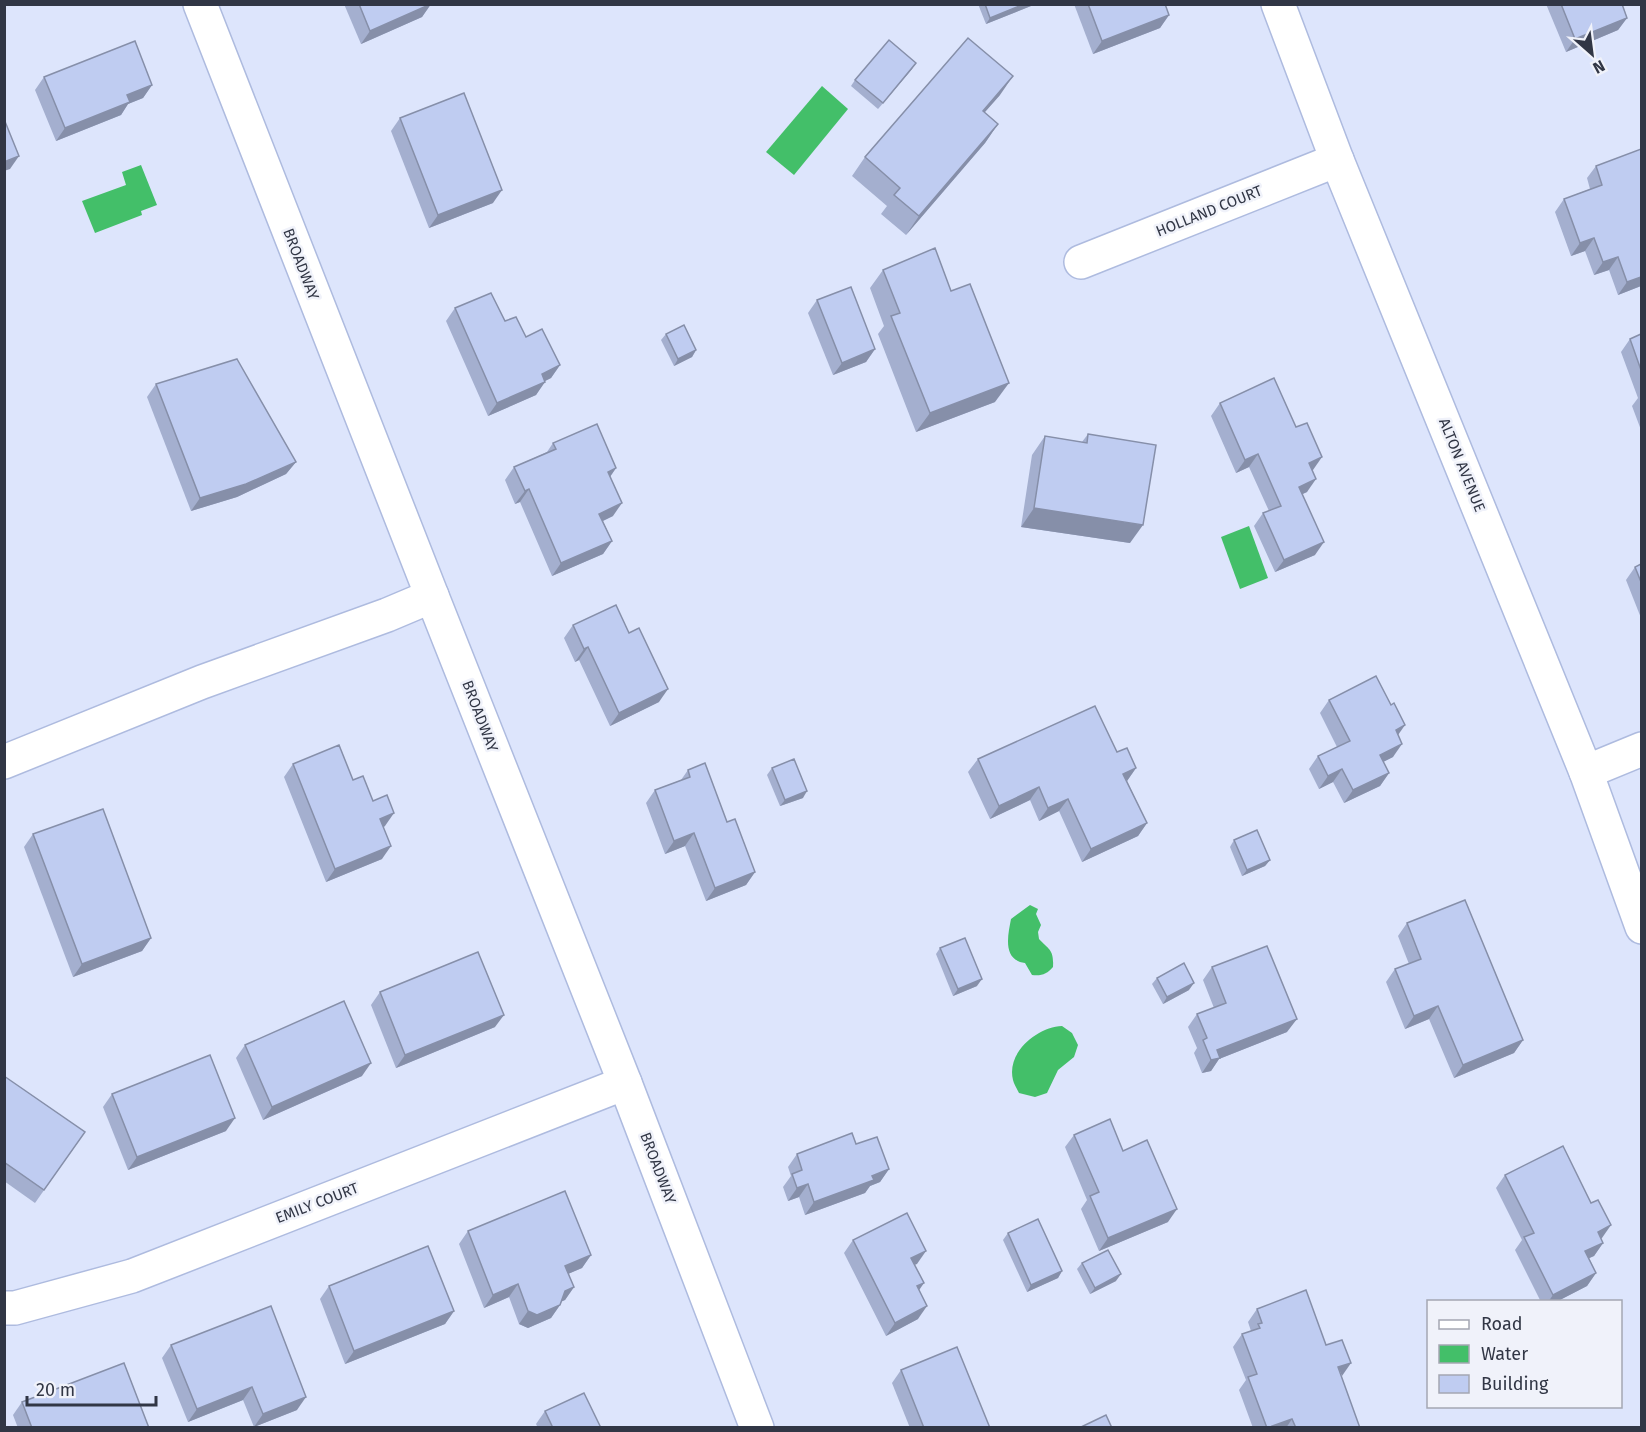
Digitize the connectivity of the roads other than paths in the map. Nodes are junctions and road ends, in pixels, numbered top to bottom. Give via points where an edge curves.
1 (200, 4) edge
2 (1278, 4) edge
3 (1337, 160) junction
4 (1081, 262) dead end
5 (432, 596) junction
6 (1641, 749) edge
7 (4, 762) edge
8 (1586, 772) junction
9 (1641, 927) edge
10 (625, 1083) junction
11 (4, 1308) edge
12 (758, 1428) edge

1 - 5 street, BROADWAY
2 - 3 street, ALTON AVENUE
3 - 4 street, HOLLAND COURT
3 - 8 street, ALTON AVENUE
5 - 7 street
5 - 10 street, BROADWAY
6 - 8 street
8 - 9 street, ALTON AVENUE
10 - 11 street, EMILY COURT via 132,1276
10 - 12 street, BROADWAY

